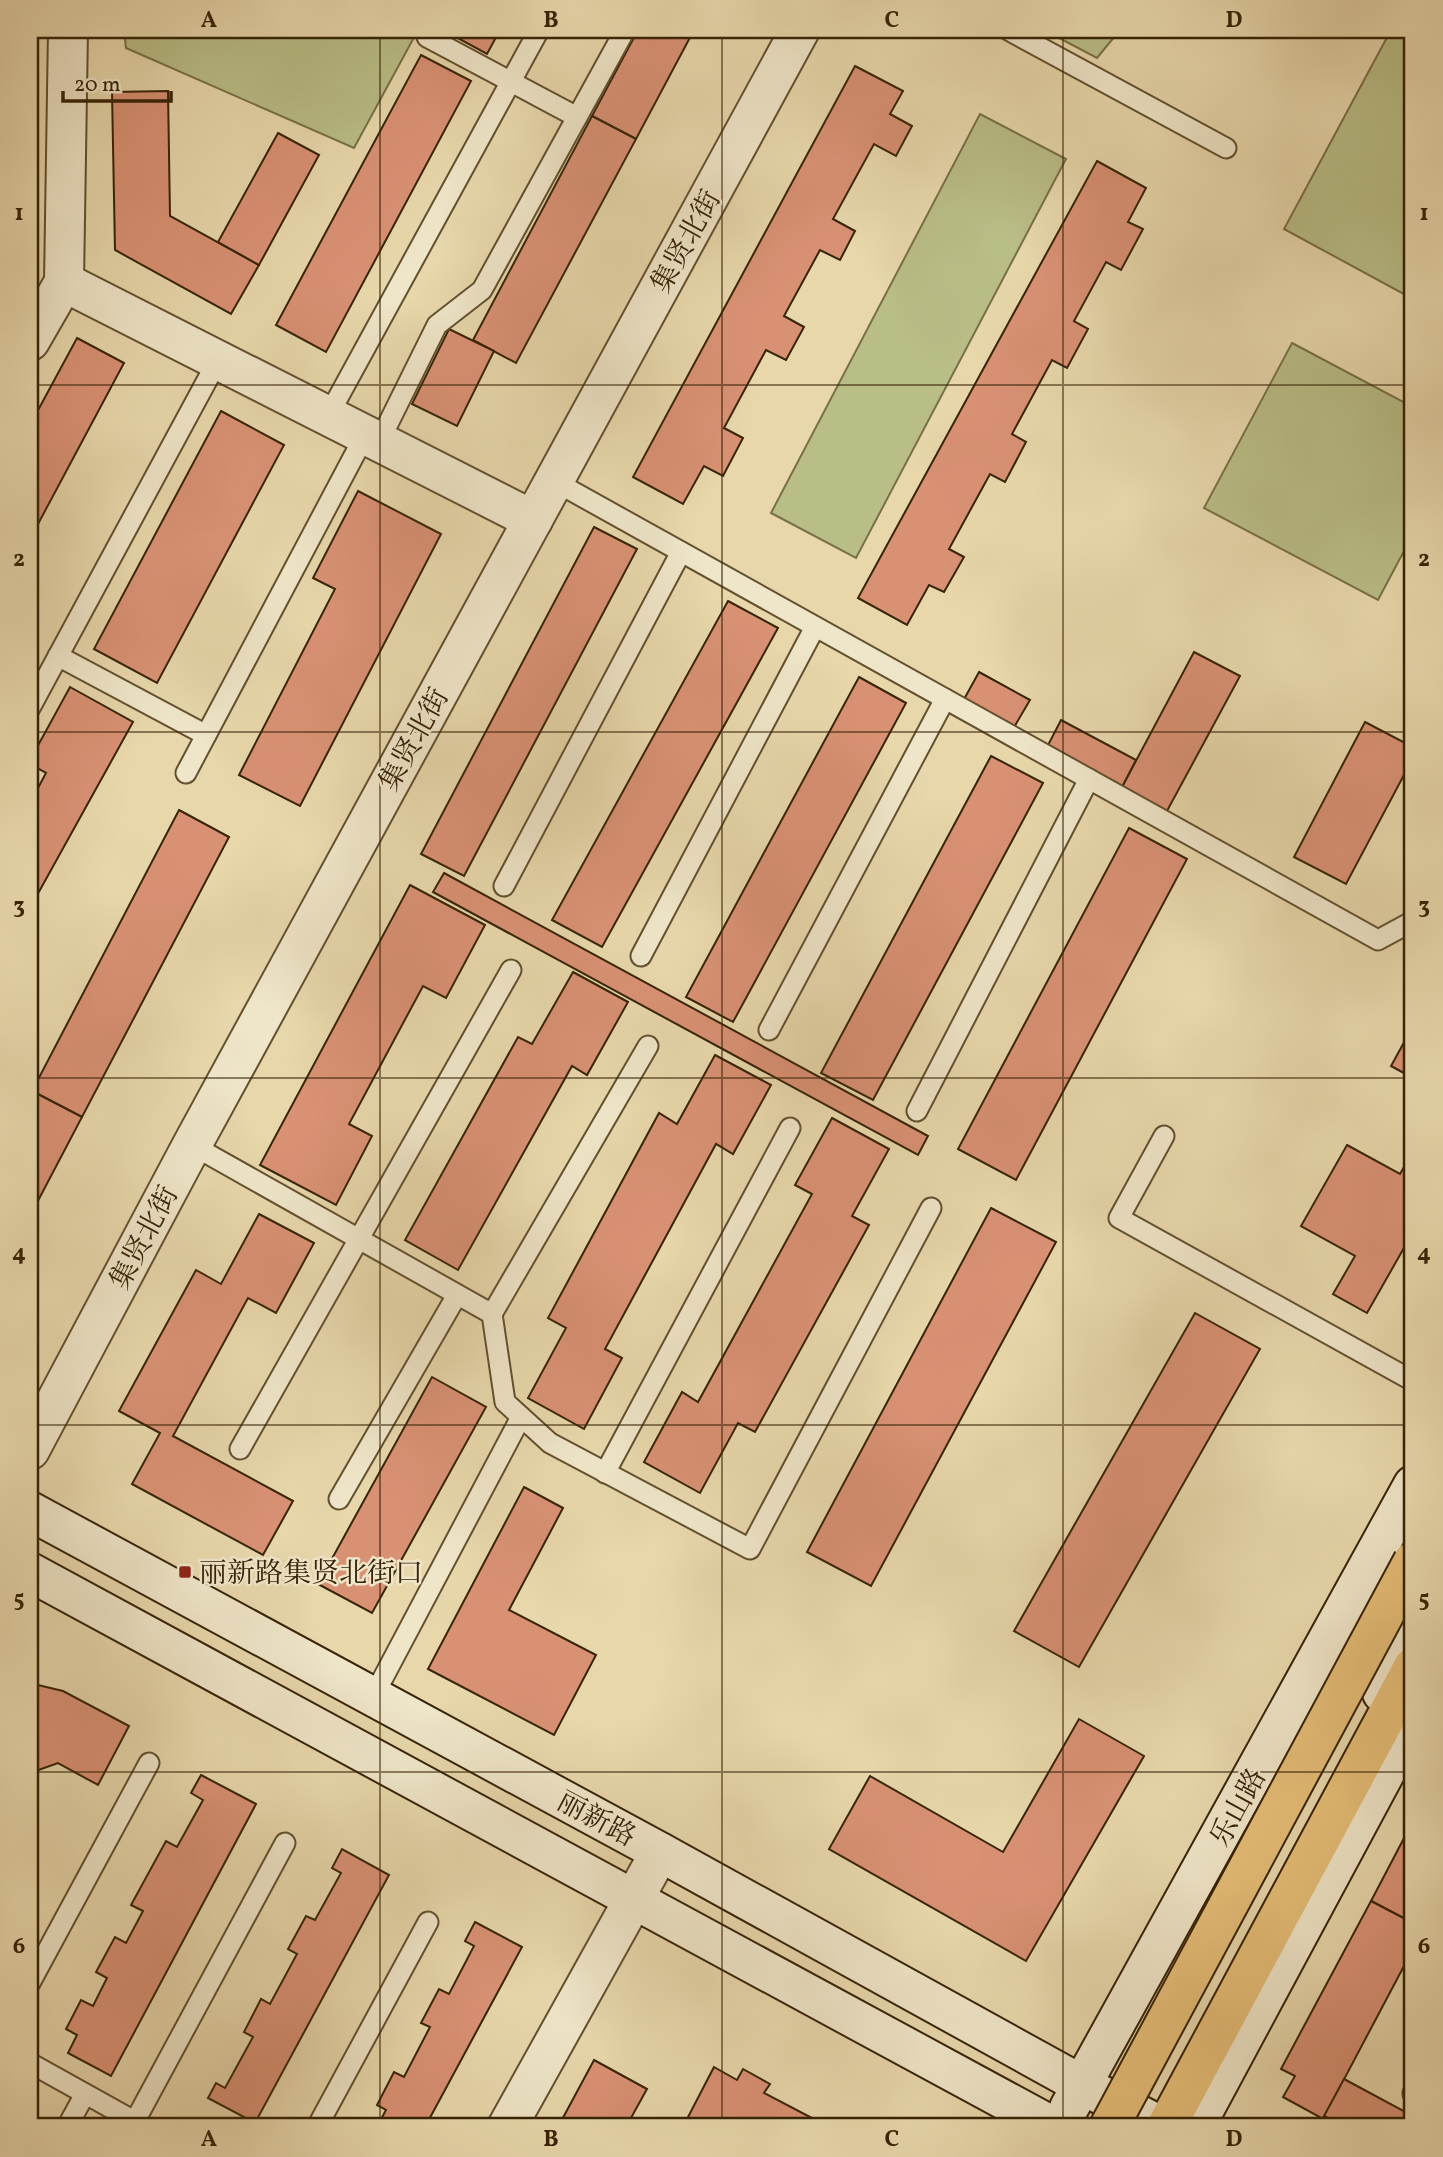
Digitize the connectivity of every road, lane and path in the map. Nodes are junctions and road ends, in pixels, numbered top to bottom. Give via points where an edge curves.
1 (68, 30) edge
2 (539, 30) edge
3 (625, 30) edge
4 (800, 30) edge
5 (1008, 30) edge
6 (427, 37) dead end
7 (510, 82) junction
8 (577, 117) junction
9 (1226, 148) dead end
10 (64, 282) junction
11 (30, 341) edge
12 (218, 360) junction
13 (328, 416) junction
14 (372, 438) junction
15 (554, 481) junction
16 (533, 520) junction
17 (681, 552) junction
18 (815, 627) junction
19 (58, 656) junction
20 (945, 699) junction
21 (30, 707) edge
22 (206, 735) junction
23 (186, 773) dead end
24 (1089, 779) junction
25 (504, 887) dead end
26 (1413, 921) edge
27 (640, 956) dead end
28 (511, 970) dead end
29 (769, 1030) dead end
30 (648, 1046) dead end
31 (917, 1111) dead end
32 (790, 1128) dead end
33 (1164, 1136) dead end
34 (192, 1145) junction
35 (931, 1208) dead end
36 (359, 1240) junction
37 (457, 1295) junction
38 (492, 1314) junction
39 (1413, 1381) edge
40 (521, 1417) junction
41 (240, 1449) dead end
42 (30, 1450) edge
43 (606, 1473) junction
44 (1413, 1485) edge
45 (339, 1499) dead end
46 (30, 1511) edge
47 (1413, 1561) edge
48 (30, 1572) edge
49 (1413, 1586) edge
50 (1413, 1638) edge
51 (1413, 1667) edge
52 (373, 1696) junction
53 (1413, 1721) edge
54 (149, 1763) dead end
55 (285, 1843) dead end
56 (660, 1852) junction
57 (634, 1899) junction
58 (428, 1922) dead end
59 (30, 1983) edge
60 (30, 2063) edge
61 (1084, 2086) junction
62 (85, 2094) junction
63 (1145, 2123) edge
64 (140, 2124) edge
65 (67, 2127) edge
66 (317, 2127) edge
67 (507, 2127) edge
68 (1058, 2127) edge
69 (1195, 2127) edge

1 - 10 main road
2 - 7 lane
3 - 8 lane
4 - 15 main road, 集贤北街
5 - 9 lane
6 - 7 lane
7 - 8 lane
7 - 13 lane
8 - 14 lane via 482,289 437,324
10 - 11 main road
10 - 12 main road
12 - 13 main road
12 - 19 lane
13 - 14 main road
14 - 16 main road
14 - 22 lane
15 - 16 main road, 集贤北街
15 - 17 lane
16 - 34 main road, 集贤北街
17 - 18 lane
17 - 25 lane
18 - 20 lane
18 - 27 lane
19 - 21 lane
19 - 22 lane
20 - 24 lane
20 - 29 lane
22 - 23 lane
24 - 26 lane via 1378,940
24 - 31 lane
28 - 36 lane
30 - 38 lane
32 - 43 lane
33 - 39 lane via 1119,1218
34 - 36 lane
34 - 42 main road, 集贤北街
35 - 43 lane via 750,1549
36 - 37 lane
36 - 41 lane
37 - 38 lane
37 - 45 lane
38 - 40 lane via 505,1402
40 - 43 lane via 550,1443
40 - 52 lane
44 - 61 main road, 乐山路
46 - 52 main road, 丽新路
47 - 63 main road, bridge
48 - 57 main road, 丽新路
49 - 63 main road, 乐山路
50 - 63 main road
51 - 63 main road
52 - 56 main road, 丽新路
53 - 69 main road
54 - 59 lane
55 - 64 lane
56 - 57 main road
56 - 61 main road, 丽新路
57 - 67 main road
57 - 68 main road, 丽新路
58 - 66 lane
60 - 62 lane
61 - 63 main road, 丽新路
61 - 68 main road, 乐山路
62 - 64 lane
62 - 65 lane
63 - 68 main road

